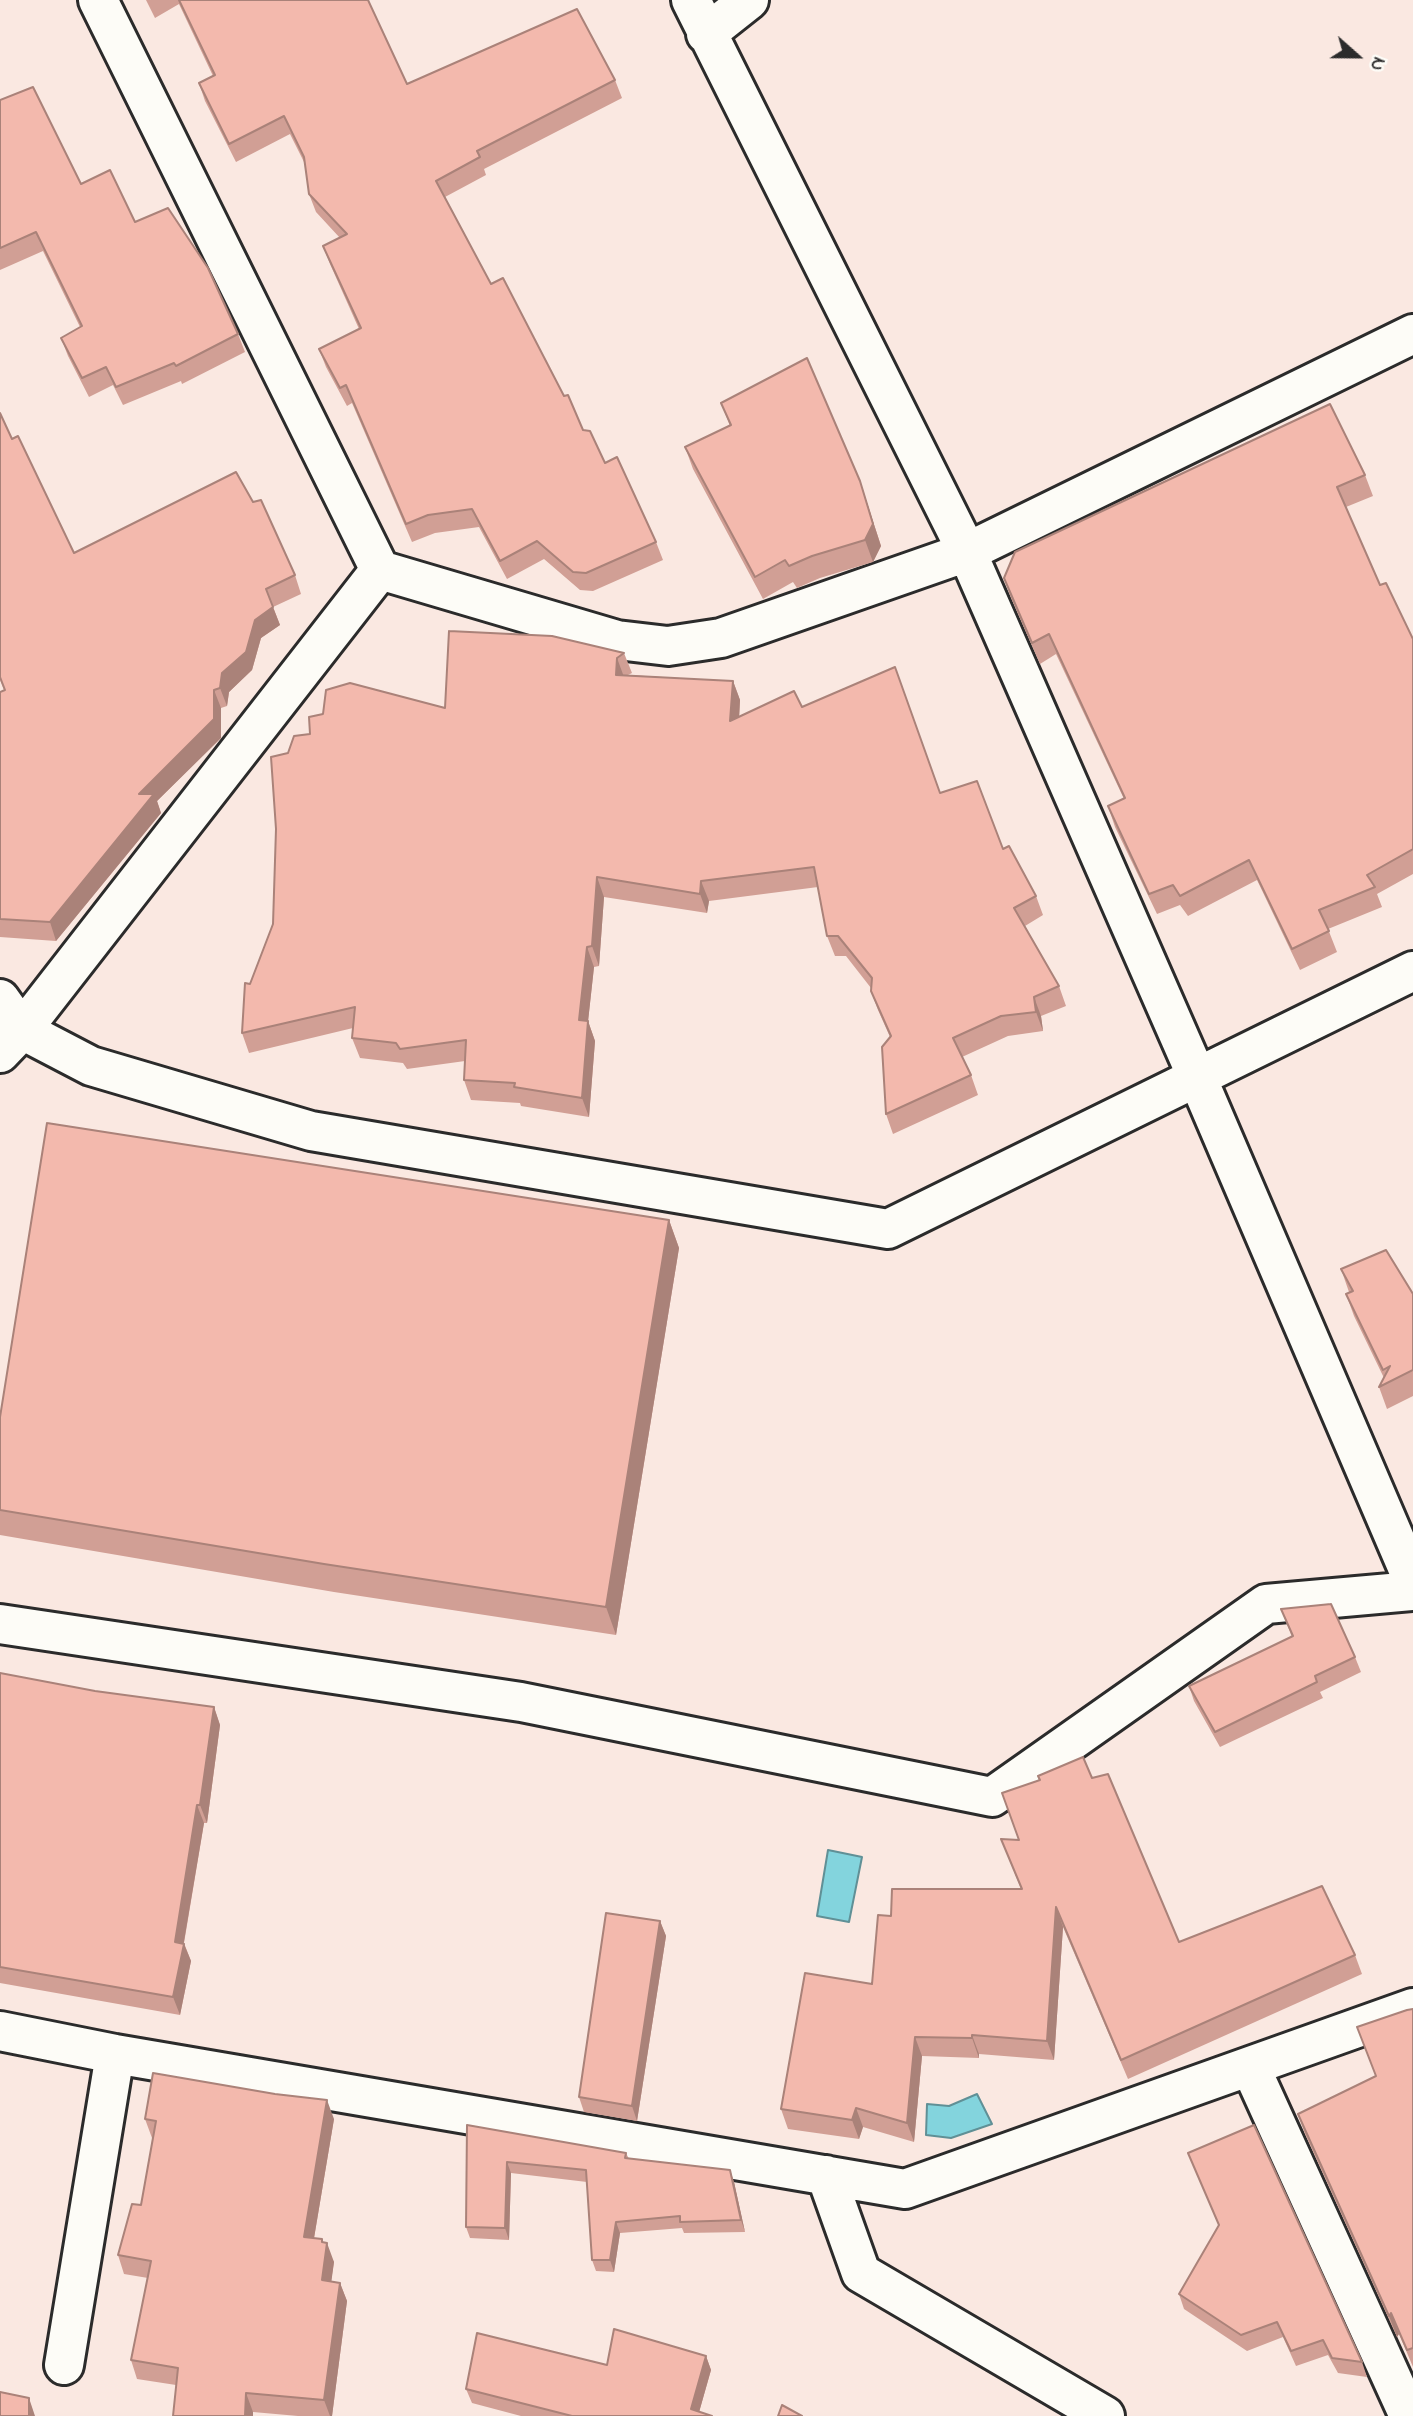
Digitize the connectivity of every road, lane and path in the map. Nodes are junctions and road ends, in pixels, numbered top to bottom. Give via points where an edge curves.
1 (98, 0) edge
2 (691, 0) edge
3 (749, 0) edge
4 (706, 34) junction
5 (1413, 334) edge
6 (967, 552) junction
7 (380, 570) junction
8 (1413, 971) edge
9 (0, 999) edge
10 (11, 1042) edge
11 (1197, 1077) junction
12 (1413, 1581) edge
13 (1413, 1591) edge
14 (0, 1624) edge
15 (1413, 2008) edge
16 (0, 2031) edge
17 (115, 2054) junction
18 (1250, 2066) junction
19 (826, 2175) junction
20 (64, 2365) dead end
21 (1105, 2416) edge
22 (1409, 2416) edge

1 - 7 street
2 - 4 street
3 - 4 street
4 - 6 street
5 - 6 street
6 - 7 street via 721,638 668,646 617,640
6 - 11 street
7 - 10 street
8 - 11 street
9 - 10 street
10 - 11 street via 311,1131 888,1229
11 - 12 street
13 - 14 street via 1266,1604 992,1797 521,1702
15 - 18 street
16 - 17 street
17 - 19 street
17 - 20 street
18 - 19 street via 905,2189
18 - 22 street
19 - 21 street via 860,2273

